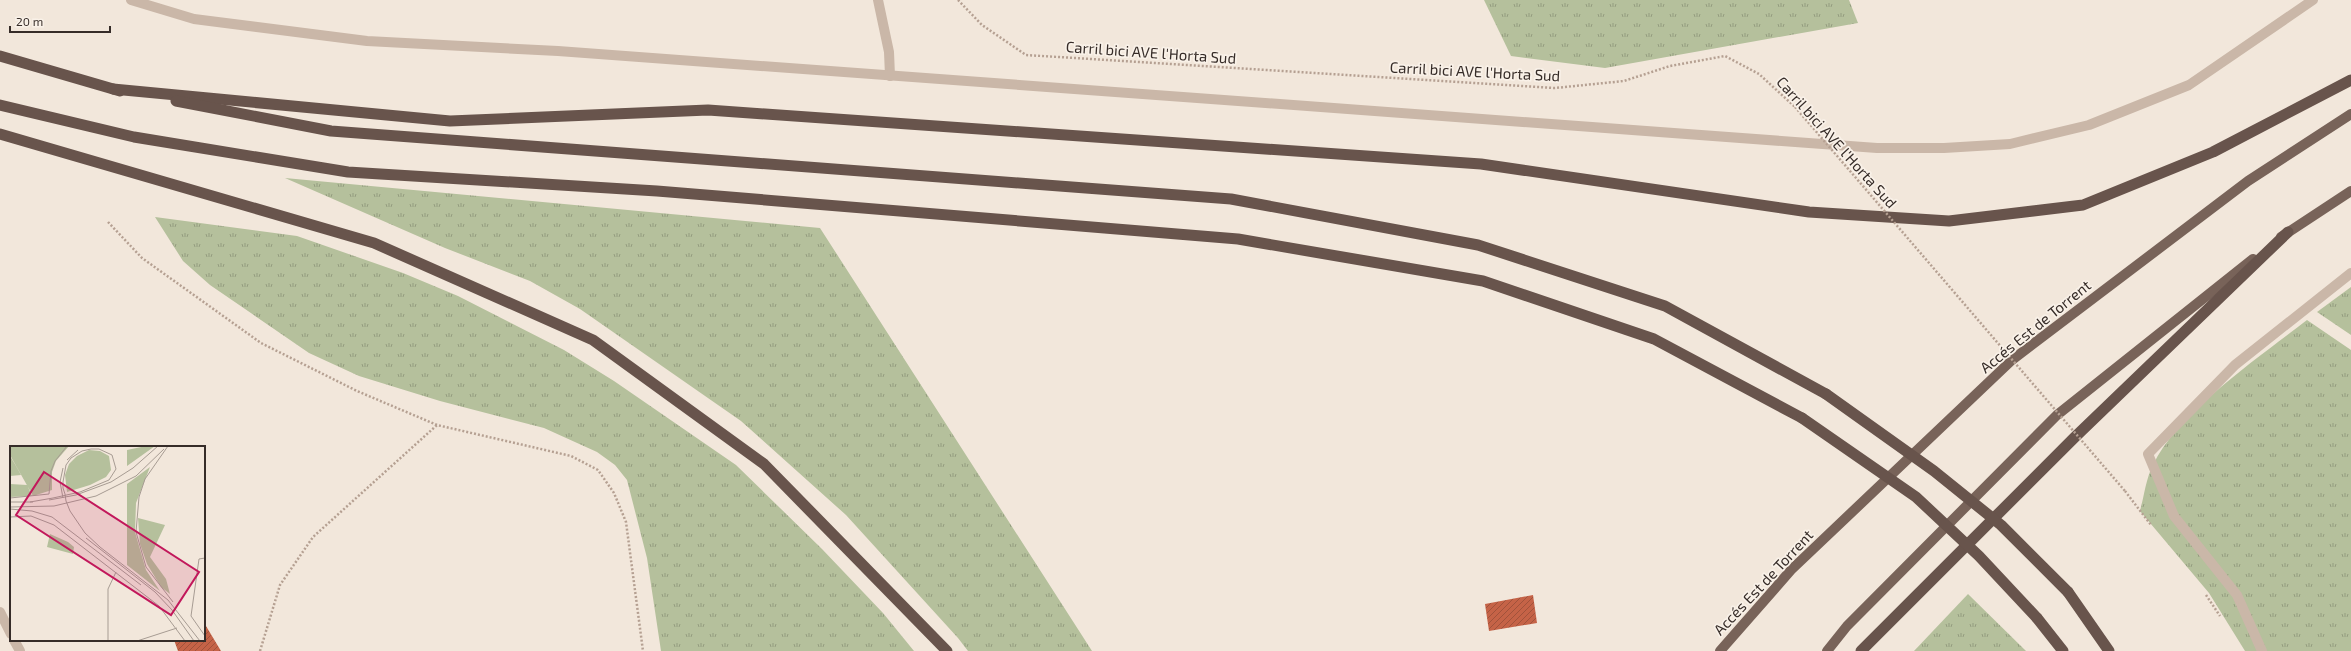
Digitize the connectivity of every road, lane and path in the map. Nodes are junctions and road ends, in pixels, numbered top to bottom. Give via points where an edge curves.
1 (131, 0) edge
2 (878, 0) edge
3 (958, 0) edge
4 (2312, 0) edge
5 (0, 56) edge
6 (890, 76) junction
7 (2351, 80) edge
8 (113, 89) junction
9 (0, 105) edge
10 (2351, 114) edge
11 (0, 134) edge
12 (2351, 191) edge
13 (108, 222) dead end
14 (2288, 232) junction
15 (2351, 274) edge
16 (437, 425) junction
17 (2125, 491) dead end
18 (0, 612) edge
19 (10, 632) edge
20 (15, 641) edge
21 (20, 651) edge
22 (260, 651) edge
23 (643, 651) edge
24 (947, 651) edge
25 (1720, 651) edge
26 (1827, 651) edge
27 (1861, 651) edge
28 (2063, 651) edge
29 (2109, 651) edge
30 (2262, 651) edge

1 - 6 street via 194,19 368,41 558,51
2 - 6 street via 889,52
3 - 17 path, Carril bici AVE l'Horta Sud, bridge via 982,25 1026,55 1555,88 1624,81 1670,66 1725,56 1760,74 1795,107
4 - 6 street via 2189,85 2089,125 2010,144 1944,148 1877,148
5 - 8 highway
7 - 8 highway via 2213,152 2083,205 1949,220 1809,212 1481,164 708,110 450,120
8 - 29 highway, bridge via 331,131 1231,198 1478,245 1658,303 1826,394 1934,471 2001,525 2068,592
9 - 28 highway, bridge via 134,137 348,172 657,191 1238,239 1483,281 1654,339 1802,418 1916,497 1979,556 2037,618
10 - 25 main road, Accés Est de Torrent via 2248,181 2012,360 1791,570
11 - 24 highway via 374,243 593,340 764,464
12 - 14 main road
13 - 16 path via 142,258 261,344 357,391
14 - 26 main road via 2057,415 1847,626
14 - 27 highway via 2075,437
15 - 30 street via 2235,364 2148,454 2174,516 2237,595
16 - 22 path via 313,538 280,585
16 - 23 path via 571,456 598,470 614,493 626,522
18 - 19 street
20 - 21 street

